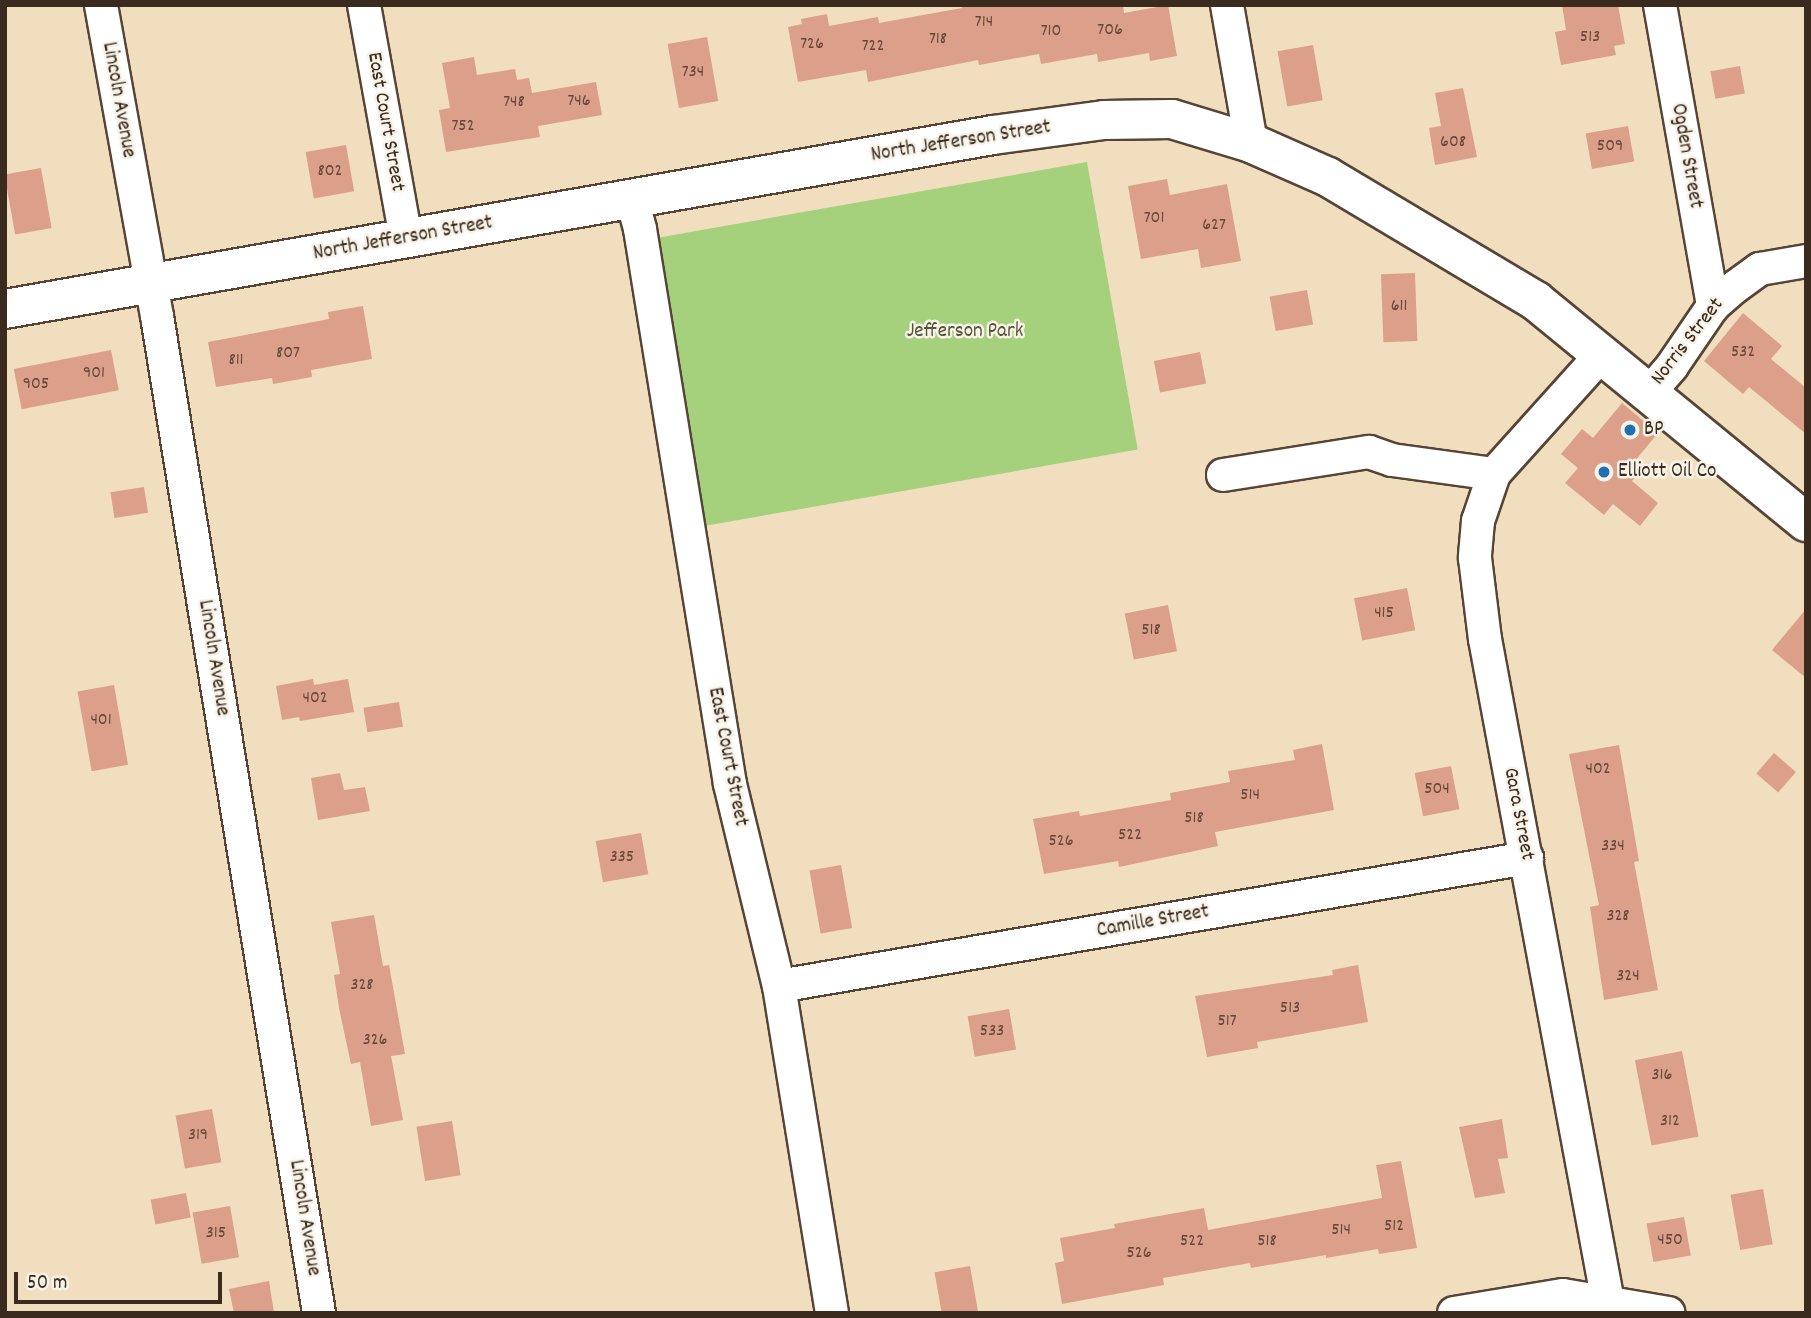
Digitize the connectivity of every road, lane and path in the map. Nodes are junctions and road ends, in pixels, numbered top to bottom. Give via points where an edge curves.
1 (101, 5) edge
2 (364, 5) edge
3 (1227, 5) edge
4 (1660, 5) edge
5 (1251, 143) junction
6 (632, 199) junction
7 (406, 239) junction
8 (1806, 261) edge
9 (151, 284) junction
10 (1713, 306) junction
11 (5, 309) edge
12 (1602, 354) junction
13 (1648, 394) junction
14 (1494, 474) junction
15 (1223, 475) dead end
16 (1806, 522) edge
17 (1527, 858) junction
18 (779, 986) junction
19 (1610, 1308) edge
20 (319, 1313) edge
21 (832, 1313) edge
22 (1454, 1313) edge
23 (1668, 1313) edge

1 - 9 street, Lincoln Avenue
2 - 7 street, East Court Street
3 - 5 street
4 - 10 street, Ogden Street
5 - 6 main road, North Jefferson Street via 1172,118 1104,120 993,135
5 - 12 main road, North Jefferson Street via 1328,177 1408,224 1536,302
6 - 7 main road, North Jefferson Street
6 - 18 street, East Court Street via 730,784
7 - 9 main road, North Jefferson Street
8 - 10 street, Norris Street via 1760,269
9 - 11 main road, North Jefferson Street
9 - 20 street, Lincoln Avenue
10 - 13 street, Norris Street
12 - 13 main road, North Jefferson Street
12 - 14 street, Gara Street
13 - 16 main road, North Jefferson Street
14 - 15 street via 1392,460 1369,452
14 - 17 street, Gara Street via 1478,521 1475,558 1485,639
17 - 18 street, Camille Street
17 - 19 street, Gara Street
18 - 21 street, East Court Street
19 - 22 street via 1563,1296
19 - 23 street

